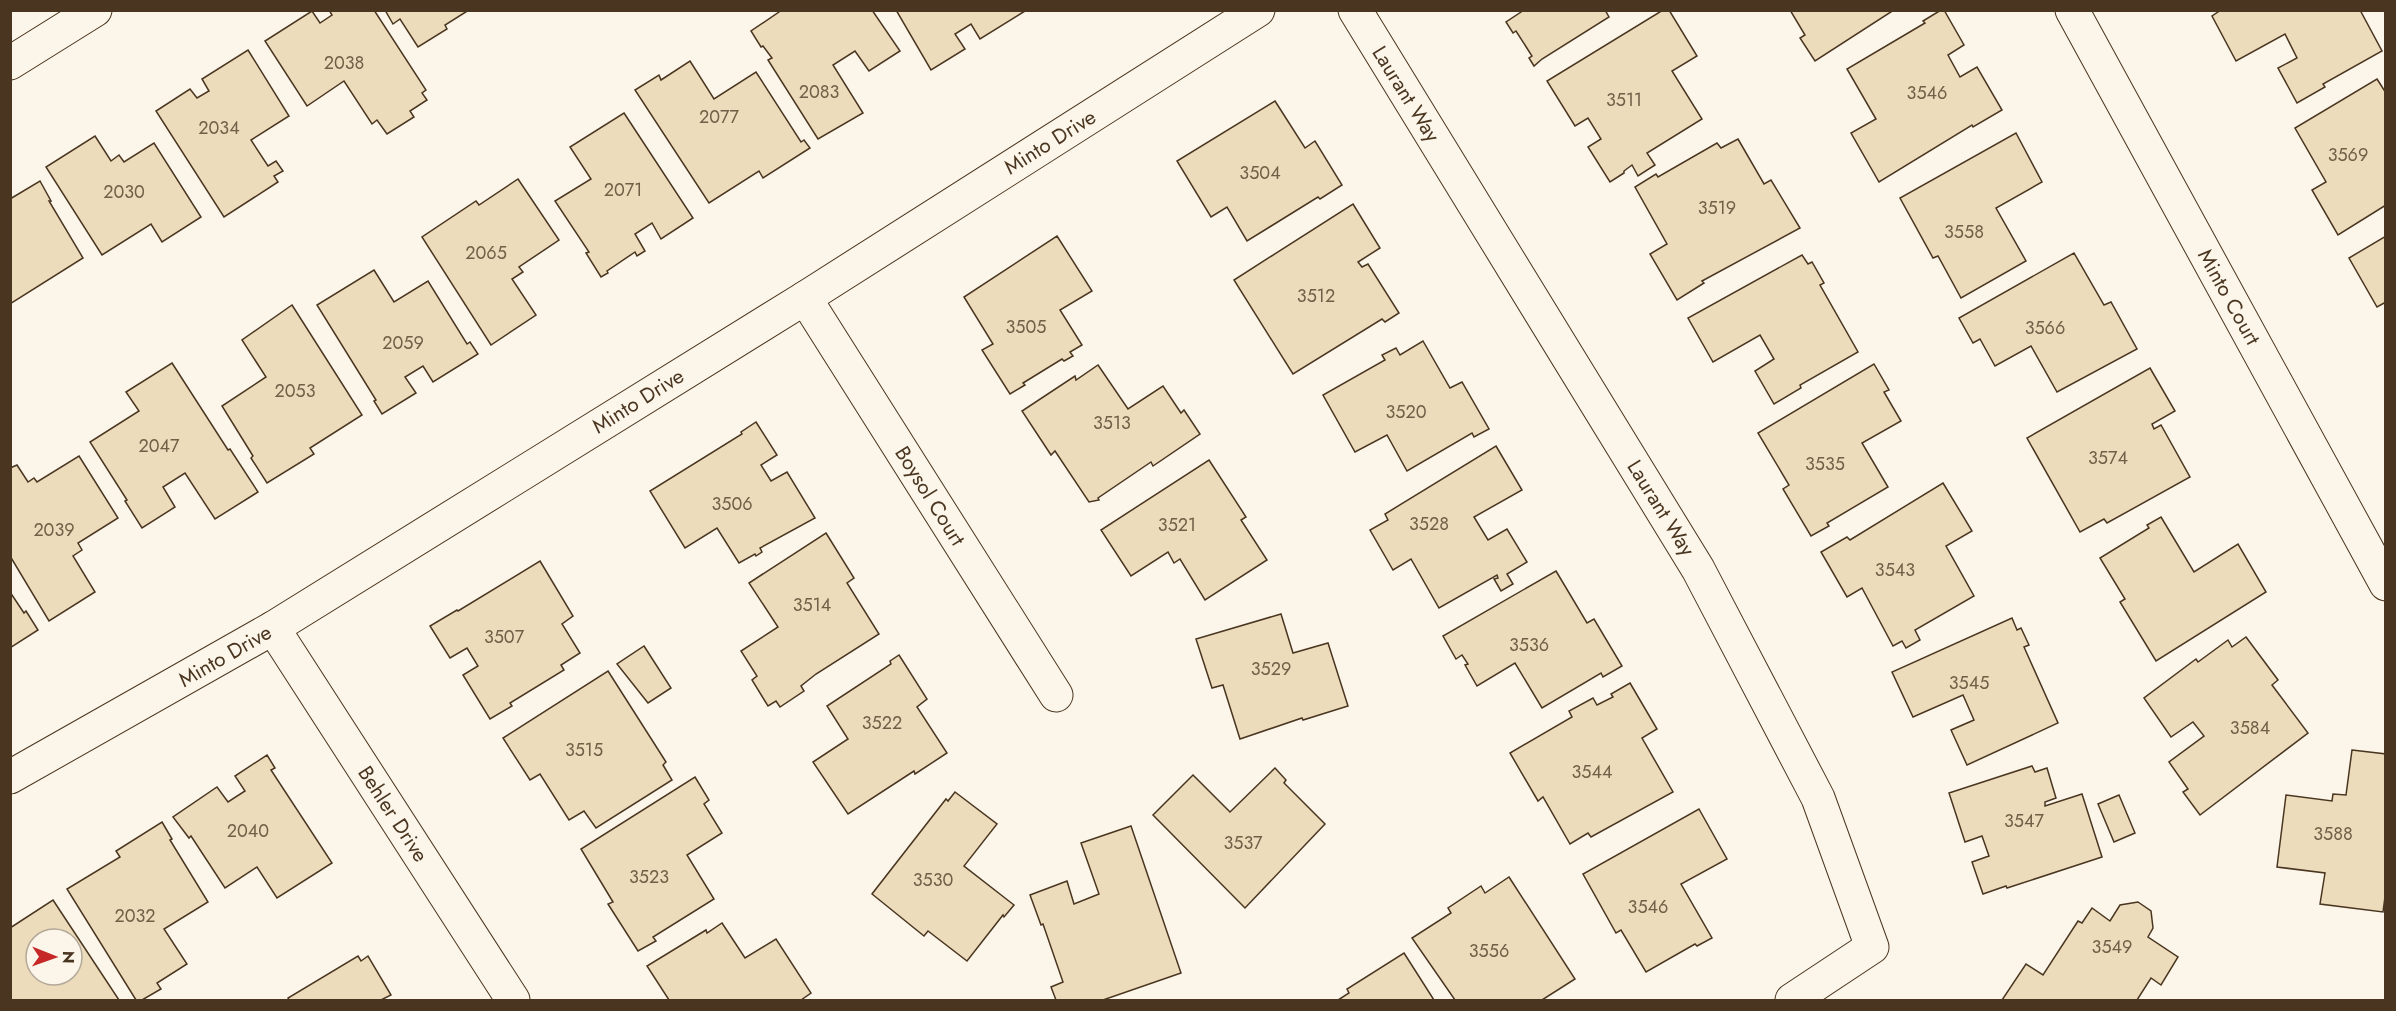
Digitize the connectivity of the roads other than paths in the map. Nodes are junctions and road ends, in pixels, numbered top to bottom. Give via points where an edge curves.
1 (95, 10) edge
2 (1258, 10) edge
3 (1355, 10) edge
4 (2072, 10) edge
5 (10, 63) edge
6 (805, 298) junction
7 (2385, 584) edge
8 (273, 628) junction
9 (1056, 695) dead end
10 (10, 777) edge
11 (513, 1000) edge
12 (1792, 1000) edge

1 - 5 street
2 - 6 street, Minto Drive
3 - 12 street, Laurant Way via 1698,569 1818,798 1872,947
4 - 7 street, Minto Court
6 - 8 street, Minto Drive
6 - 9 street, Boysol Court
8 - 10 street, Minto Drive
8 - 11 street, Behler Drive

